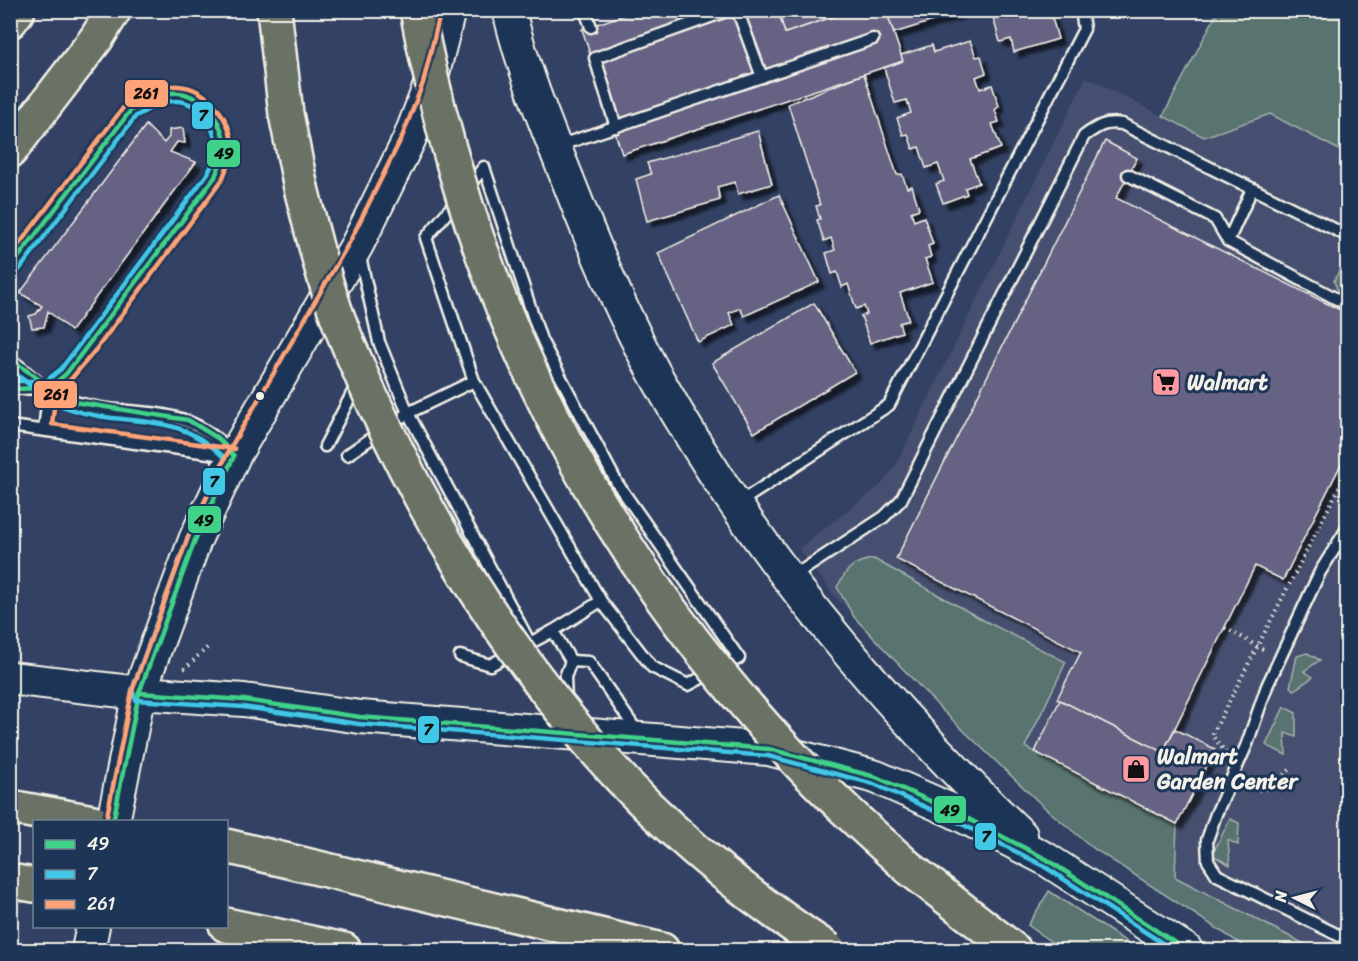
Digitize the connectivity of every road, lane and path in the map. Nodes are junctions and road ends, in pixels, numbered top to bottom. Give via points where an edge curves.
1 (114, 10) edge
2 (274, 10) edge
3 (417, 10) edge
4 (449, 10) edge
5 (509, 10) edge
6 (585, 10) edge
7 (1081, 10) edge
8 (591, 27) dead end
9 (873, 39) dead end
10 (762, 77) junction
11 (616, 127) junction
12 (555, 147) junction
13 (10, 151) edge
14 (1128, 175) dead end
15 (1252, 189) junction
16 (1347, 236) edge
17 (1228, 241) junction
18 (357, 245) junction
19 (10, 269) edge
20 (1347, 305) edge
21 (10, 359) edge
22 (368, 363) dead end
23 (474, 381) junction
24 (49, 388) junction
25 (10, 389) edge
26 (408, 413) junction
27 (10, 426) edge
28 (44, 430) junction
29 (325, 446) dead end
30 (234, 456) junction
31 (347, 456) dead end
32 (1347, 470) edge
33 (735, 506) junction
34 (1347, 527) edge
35 (789, 578) junction
36 (601, 600) junction
37 (1225, 628) dead end
38 (553, 631) junction
39 (530, 643) junction
40 (209, 646) dead end
41 (1257, 646) junction
42 (460, 656) dead end
43 (1280, 659) junction
44 (571, 661) junction
45 (177, 676) dead end
46 (10, 678) edge
47 (139, 693) junction
48 (553, 732) junction
49 (643, 739) junction
50 (1226, 753) dead end
51 (1292, 768) dead end
52 (1247, 783) dead end
53 (10, 807) edge
54 (82, 820) edge
55 (113, 820) edge
56 (228, 846) edge
57 (1046, 859) junction
58 (10, 881) edge
59 (33, 885) edge
60 (228, 925) edge
61 (93, 928) edge
62 (1347, 940) edge
63 (88, 951) edge
64 (344, 951) edge
65 (662, 951) edge
66 (829, 951) edge
67 (1014, 951) edge
68 (1186, 951) edge

1 - 13 highway
2 - 66 highway, bridge via 286,114 302,188 345,338 441,535 562,711 627,785 710,861
3 - 67 highway, bridge via 432,91 459,189 491,282 528,369 617,534 670,611 792,757 909,868
4 - 18 main road via 430,86 409,140
5 - 12 main road
6 - 8 lane
7 - 33 lane via 1084,29 889,405
9 - 10 lane
10 - 11 lane
10 - 11 lane via 738,12 727,11 596,58
11 - 12 lane
12 - 33 main road via 602,265 656,375
14 - 17 lane via 1215,219
15 - 16 lane
15 - 17 lane
15 - 35 lane via 1122,124 1108,121 1084,136 900,500 884,517
17 - 20 lane
18 - 26 lane via 365,269 376,347
18 - 30 main road
19 - 24 lane via 130,110 157,97 179,93 200,102 219,122 225,148 215,177 92,342
21 - 24 lane
22 - 29 lane
23 - 26 lane
23 - 36 lane
23 - 36 lane via 426,238 484,167 541,340 617,483 739,658 688,685 652,667
24 - 25 lane
24 - 28 lane
24 - 30 lane via 68,401 188,420 219,439
26 - 31 lane
26 - 39 lane
27 - 28 lane
28 - 30 lane
30 - 47 main road via 195,540
32 - 41 path
33 - 35 main road
34 - 43 lane via 1320,572
35 - 57 main road via 873,682 966,783
36 - 38 lane
37 - 41 path
38 - 39 lane
38 - 44 lane
39 - 42 lane via 490,665
40 - 45 path
41 - 43 path
41 - 50 path via 1212,735
43 - 62 lane via 1216,814 1207,840 1208,861 1217,875
44 - 48 lane via 565,677 566,701
44 - 49 lane via 589,662
46 - 47 main road
47 - 48 main road via 244,700 360,717
47 - 55 main road
48 - 49 main road
49 - 57 main road via 769,749 876,777
51 - 52 path via 1263,791
53 - 54 highway
56 - 65 highway
57 - 68 main road
58 - 59 highway
60 - 64 highway
61 - 63 main road

